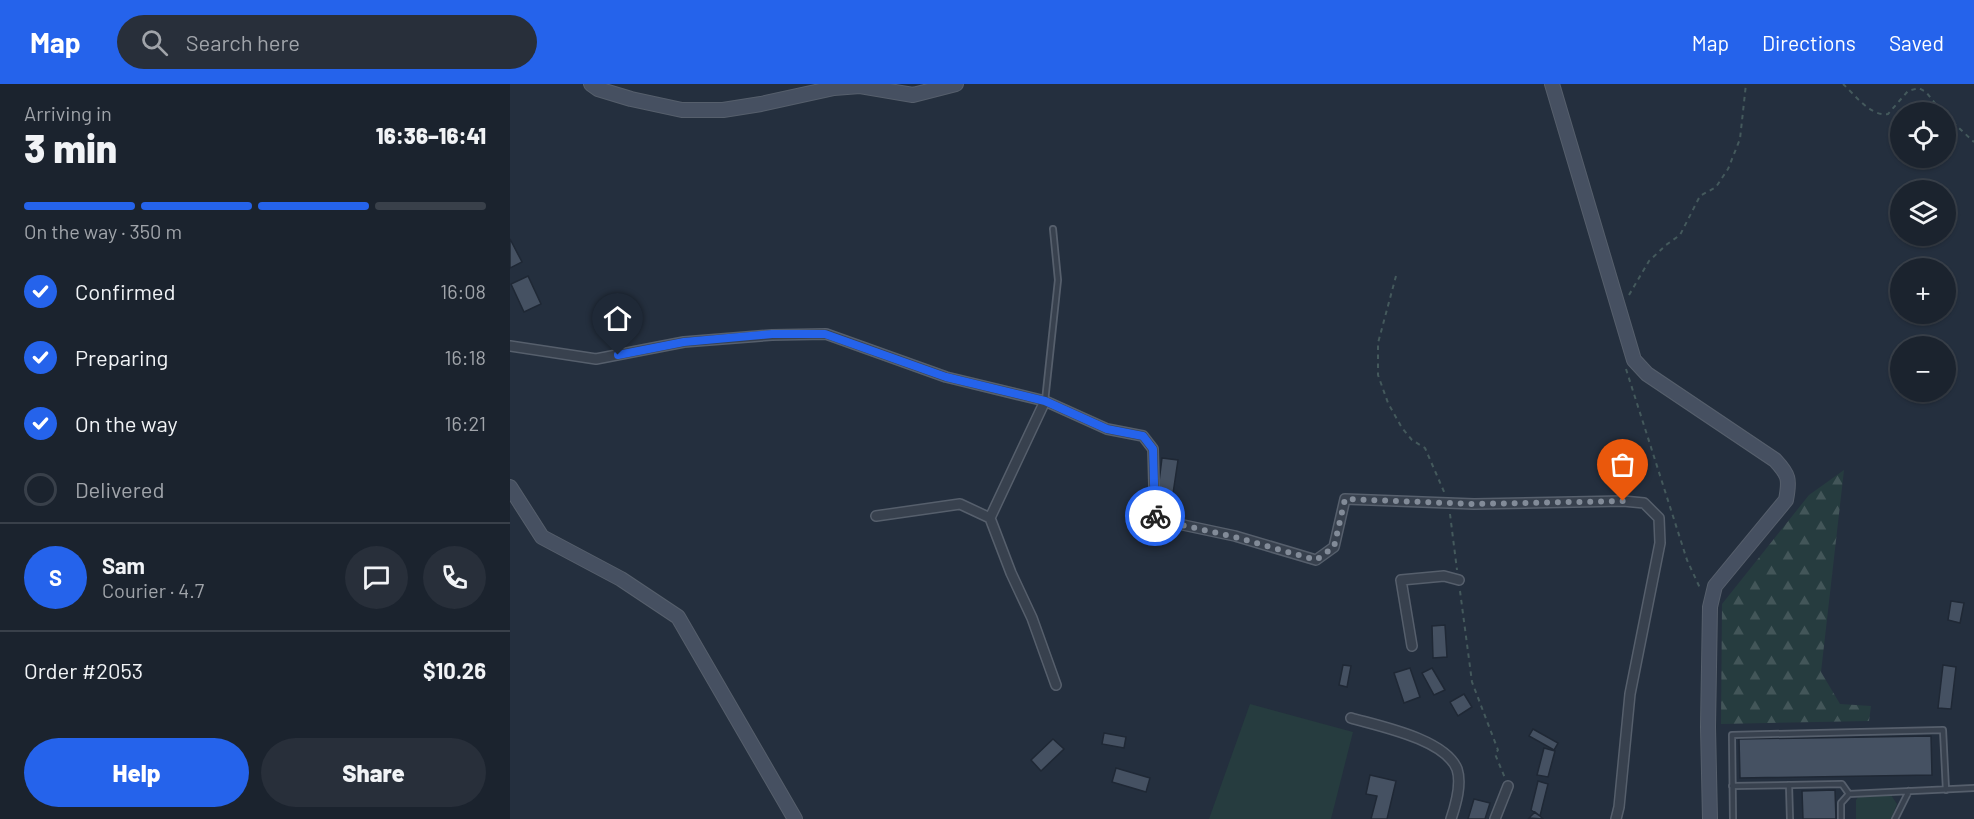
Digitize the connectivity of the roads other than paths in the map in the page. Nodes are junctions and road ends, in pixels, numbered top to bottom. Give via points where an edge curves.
1 (591, 84) edge
2 (956, 84) edge
3 (1552, 84) edge
4 (1053, 229) dead end
5 (510, 346) edge
6 (1045, 401) junction
7 (510, 487) edge
8 (876, 516) dead end
9 (990, 518) junction
10 (1459, 580) road end
11 (1412, 646) dead end
12 (1056, 685) dead end
13 (1351, 718) dead end
14 (1790, 785) junction
15 (1508, 786) road end
16 (1732, 786) junction
17 (1974, 788) edge
18 (1946, 789) junction
19 (1909, 791) junction
20 (1849, 794) junction
21 (791, 817) edge
22 (1451, 819) edge
23 (1495, 819) edge
24 (1616, 819) edge
25 (1710, 819) edge
26 (1733, 819) edge
27 (1790, 819) edge
28 (1841, 819) edge
29 (1895, 819) edge

1 - 2 street via 631,99 682,110 723,110 834,88 860,86 914,95
3 - 25 street via 1634,360 1647,374 1775,460 1787,474 1786,500 1715,586 1710,607
4 - 6 lane via 1058,280
5 - 6 street via 596,359 684,342 772,334 825,334 946,377
6 - 9 street
6 - 24 street via 1107,429 1143,436 1153,449 1155,519 1316,560 1334,547 1345,499 1474,504 1644,503 1659,518 1660,543 1630,694
7 - 21 street via 542,537 621,579 678,617
8 - 9 street via 960,504
9 - 12 street
10 - 11 street via 1444,576 1401,580
13 - 22 street via 1425,740 1438,748 1456,768 1459,789
14 - 16 lane
14 - 20 lane via 1842,784
14 - 27 lane
15 - 23 street
16 - 18 lane via 1732,735 1943,730
16 - 26 lane
17 - 18 lane
18 - 19 lane
19 - 20 lane
19 - 29 lane
20 - 28 lane via 1840,803

